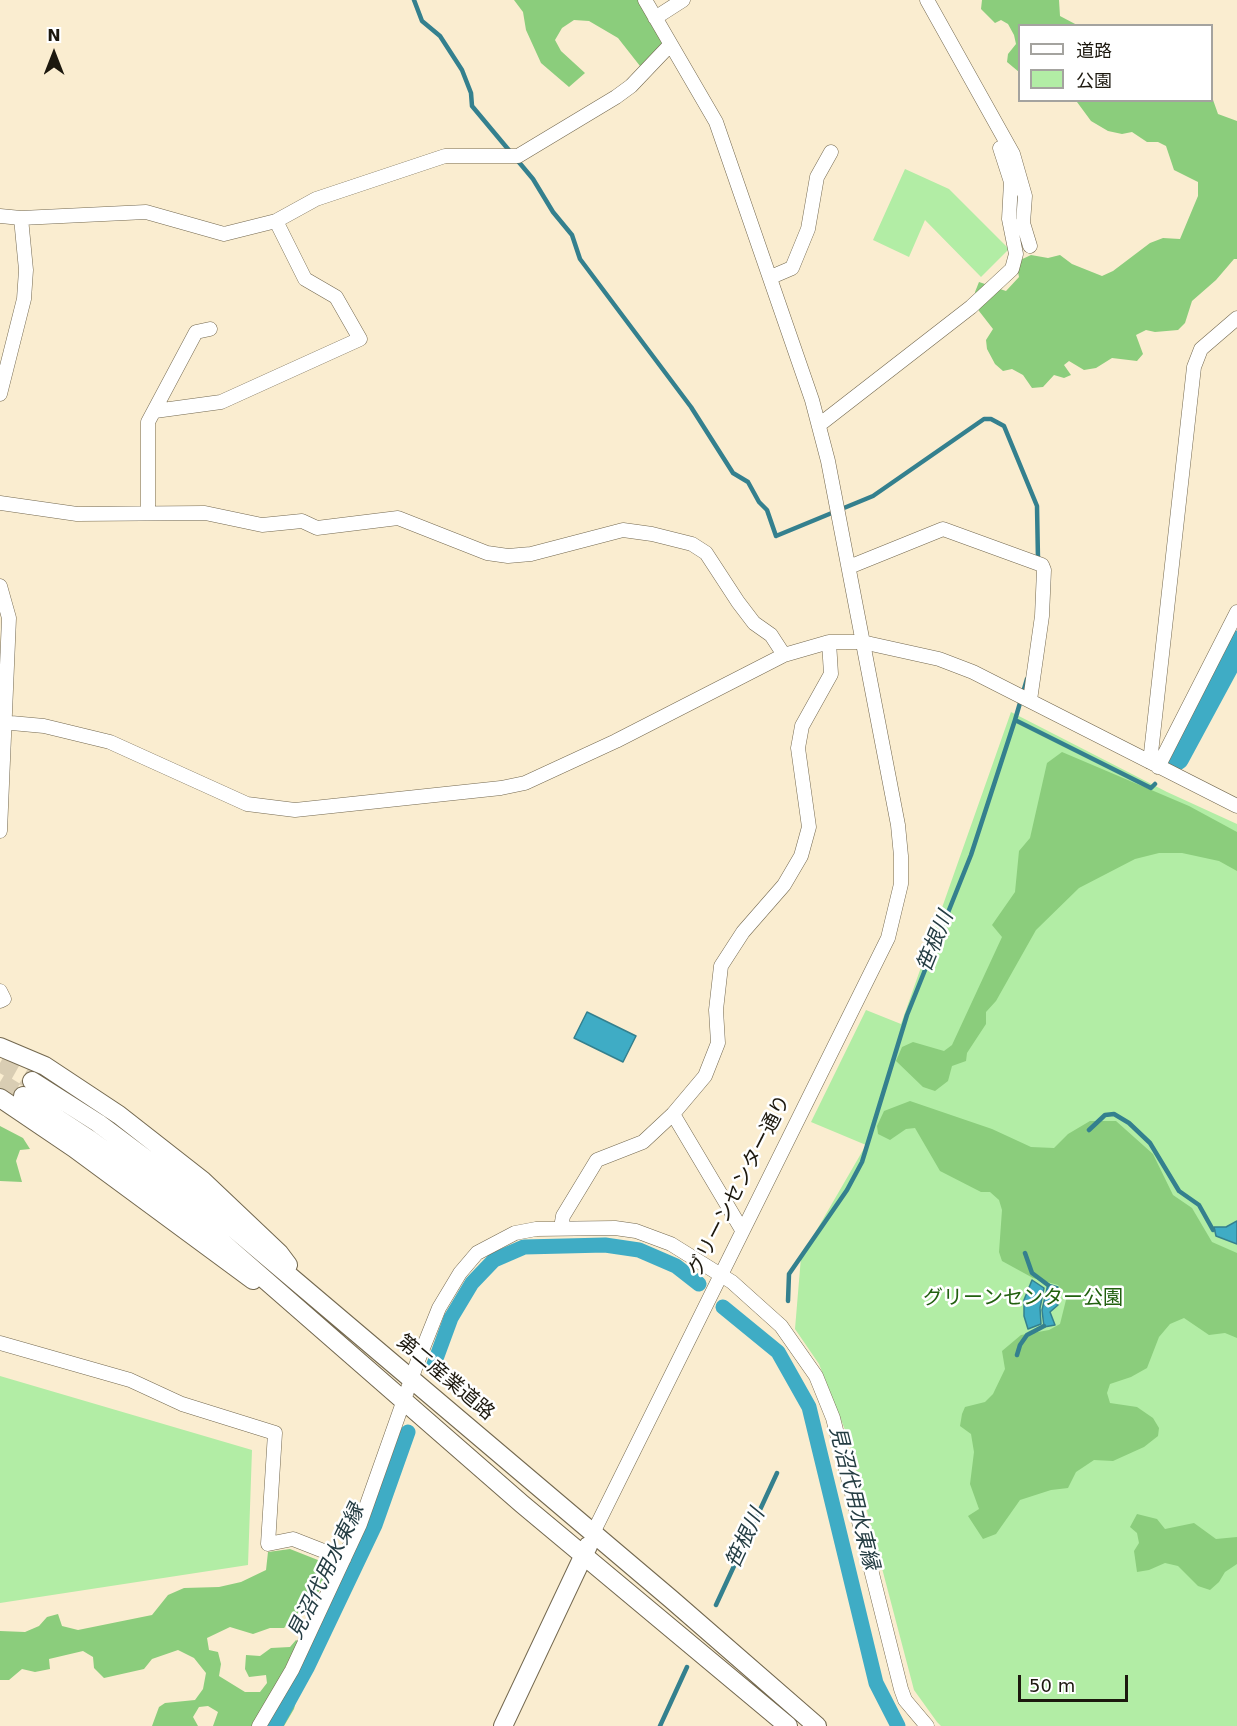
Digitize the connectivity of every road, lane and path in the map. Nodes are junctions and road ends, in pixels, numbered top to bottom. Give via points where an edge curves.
1 (645, 0) edge
2 (682, 0) edge
3 (927, 0) edge
4 (655, 18) junction
5 (670, 45) junction
6 (1008, 145) junction
7 (831, 152) dead end
8 (0, 216) edge
9 (21, 218) junction
10 (276, 221) junction
11 (1030, 246) dead end
12 (771, 277) junction
13 (1237, 318) edge
14 (210, 328) dead end
15 (0, 394) edge
16 (155, 411) junction
17 (819, 425) junction
18 (0, 503) edge
19 (148, 512) junction
20 (849, 567) junction
21 (0, 586) edge
22 (1237, 612) edge
23 (829, 642) junction
24 (862, 642) junction
25 (784, 655) junction
26 (1030, 700) junction
27 (3, 722) edge
28 (1154, 764) junction
29 (1237, 806) edge
30 (0, 831) edge
31 (0, 991) edge
32 (0, 1001) edge
33 (0, 1047) edge
34 (0, 1098) edge
35 (673, 1114) junction
36 (561, 1228) junction
37 (742, 1230) junction
38 (721, 1274) junction
39 (307, 1291) junction
40 (298, 1307) junction
41 (0, 1343) edge
42 (412, 1379) junction
43 (405, 1401) junction
44 (593, 1533) junction
45 (583, 1555) junction
46 (344, 1559) junction
47 (259, 1726) edge
48 (503, 1726) edge
49 (788, 1726) edge
50 (817, 1726) edge
51 (927, 1726) edge

1 - 4 street, グリーンセンター通り
2 - 4 street
3 - 6 street
4 - 5 street, グリーンセンター通り
5 - 10 street via 624,91 519,156 445,156 316,199
5 - 12 street, グリーンセンター通り via 716,122
6 - 11 street via 1025,196 1023,223
6 - 17 street via 1000,148 1011,182 1009,219 1016,254 1012,269 971,307
7 - 12 street via 817,177 808,229 792,268
8 - 9 street
9 - 10 street via 146,212 224,234
9 - 15 street via 26,270 24,298
10 - 16 street via 304,279 336,297 360,339 221,402
12 - 17 street, グリーンセンター通り
13 - 28 street via 1201,349 1194,367
14 - 16 street via 196,332
16 - 19 street via 148,423
17 - 20 street, グリーンセンター通り
18 - 19 street via 78,514
19 - 25 street via 205,513 262,525 302,521 317,528 398,518 487,553 508,556 531,555 623,530 652,534 692,544 706,553 754,623 771,635
20 - 24 street, グリーンセンター通り
20 - 26 street via 943,529 1042,565 1042,616
21 - 27 street via 9,618
22 - 28 street
23 - 24 street
23 - 25 street
23 - 35 street via 831,674 802,726 798,748 809,826 801,856 784,885 743,932 721,966 716,1011 718,1043 705,1076
24 - 26 street via 939,659
24 - 37 street, グリーンセンター通り via 902,856 897,911 849,1021
25 - 27 street via 525,783 295,810 247,804 110,742 44,726
26 - 28 street
27 - 30 street
28 - 29 street
31 - 32 street via 4,999
33 - 39 main road via 45,1066 119,1115 202,1180 279,1252
34 - 40 main road via 74,1148 235,1269
35 - 36 street via 643,1143 597,1160 563,1216
35 - 37 street
36 - 38 street via 636,1231 671,1244
36 - 42 street via 515,1233 477,1253 450,1289
37 - 38 street, グリーンセンター通り
38 - 44 street, グリーンセンター通り
38 - 51 street via 781,1326 816,1376 833,1418 901,1689 905,1700
39 - 40 main road, 第二産業道路 via 157,1167 98,1124 27,1088 146,1180
39 - 42 main road, 第二産業道路
40 - 43 main road, 第二産業道路
41 - 46 street via 130,1380 182,1404 275,1433 268,1544 293,1539
42 - 43 street
42 - 44 main road, 第二産業道路
43 - 45 main road, 第二産業道路
43 - 46 street
44 - 45 main road, グリーンセンター通り
44 - 50 main road, 第二産業道路
45 - 48 main road, グリーンセンター通り
45 - 49 main road, 第二産業道路
46 - 47 street via 292,1670

